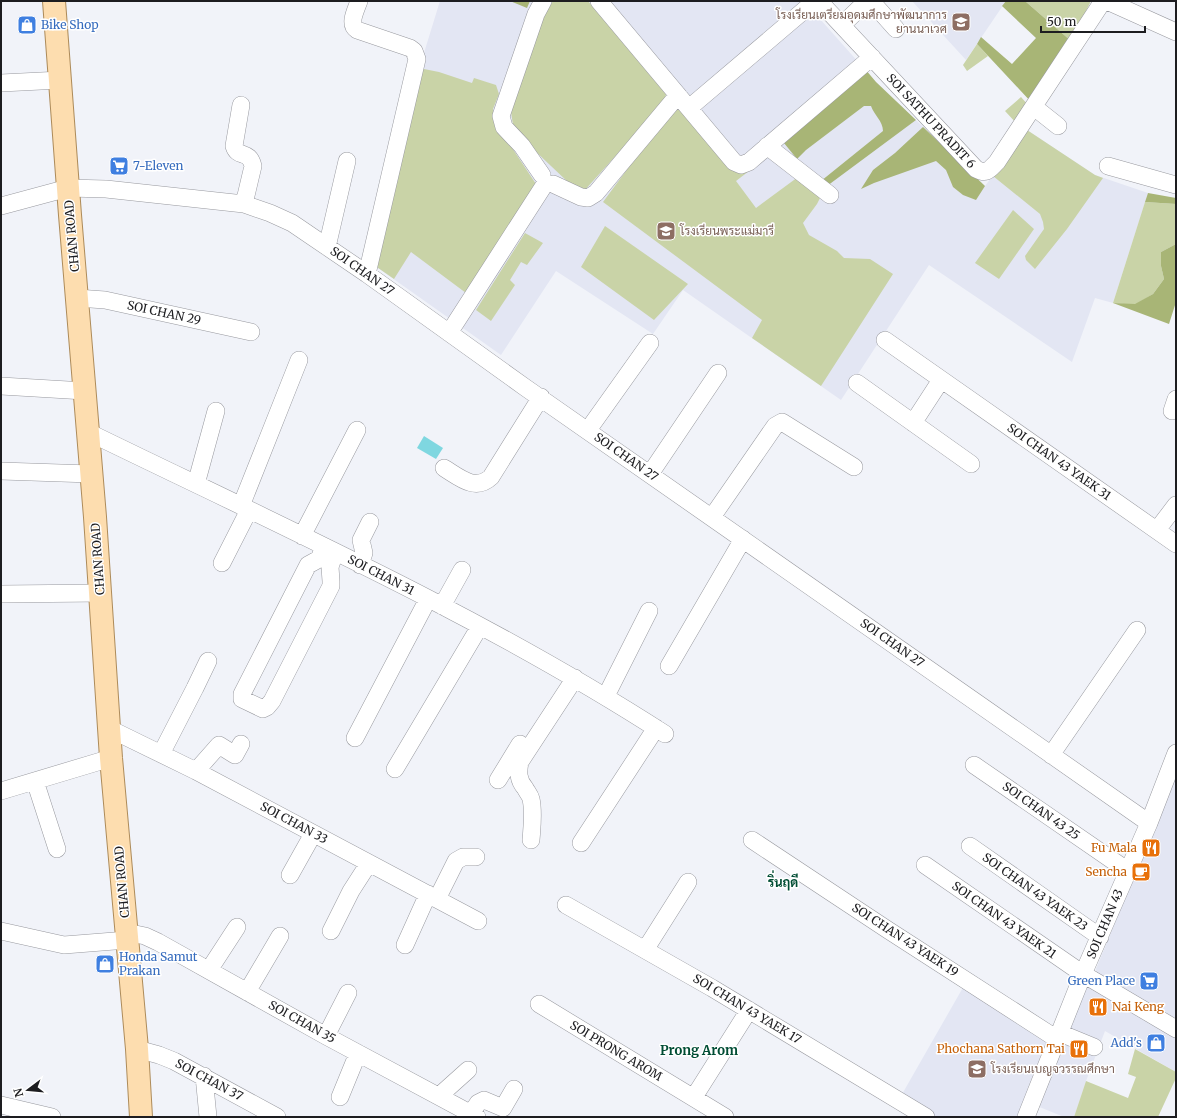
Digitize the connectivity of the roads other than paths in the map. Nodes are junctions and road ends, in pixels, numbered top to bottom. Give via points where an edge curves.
1 (54, 1) edge
2 (359, 1) edge
3 (543, 1) edge
4 (599, 1) edge
5 (815, 1) edge
6 (819, 1) edge
7 (869, 1) edge
8 (1103, 1) edge
9 (1107, 1) edge
10 (842, 25) junction
11 (896, 29) dead end
12 (1176, 32) edge
13 (872, 57) junction
14 (61, 80) junction
15 (1, 83) edge
16 (678, 95) junction
17 (241, 105) dead end
18 (1034, 107) junction
19 (689, 108) junction
20 (1058, 126) dead end
21 (767, 146) junction
22 (347, 161) dead end
23 (1108, 166) dead end
24 (546, 182) junction
25 (1176, 185) edge
26 (68, 188) junction
27 (830, 195) dead end
28 (244, 204) junction
29 (1, 206) edge
30 (326, 247) junction
31 (367, 274) junction
32 (77, 298) junction
33 (251, 332) dead end
34 (449, 333) junction
35 (885, 340) dead end
36 (650, 343) dead end
37 (299, 360) dead end
38 (718, 373) dead end
39 (941, 380) junction
40 (857, 383) dead end
41 (1, 386) edge
42 (85, 391) junction
43 (541, 397) junction
44 (216, 411) dead end
45 (913, 423) junction
46 (357, 430) dead end
47 (588, 430) junction
48 (88, 432) junction
49 (971, 464) dead end
50 (854, 467) dead end
51 (444, 468) dead end
52 (1, 471) edge
53 (91, 474) junction
54 (650, 474) junction
55 (196, 484) junction
56 (1176, 505) edge
57 (245, 508) junction
58 (712, 517) junction
59 (370, 522) dead end
60 (1157, 530) junction
61 (302, 536) junction
62 (743, 539) junction
63 (1176, 544) edge
64 (330, 550) junction
65 (222, 563) dead end
66 (360, 565) junction
67 (462, 570) dead end
68 (100, 593) junction
69 (1, 594) edge
70 (435, 602) junction
71 (649, 611) dead end
72 (480, 626) junction
73 (1137, 630) dead end
74 (208, 661) dead end
75 (669, 666) dead end
76 (570, 675) junction
77 (606, 696) junction
78 (110, 729) junction
79 (355, 738) dead end
80 (241, 744) dead end
81 (1176, 753) edge
82 (160, 754) junction
83 (1052, 755) junction
84 (111, 758) junction
85 (974, 765) dead end
86 (395, 769) dead end
87 (196, 772) junction
88 (498, 780) dead end
89 (35, 781) junction
90 (1, 791) edge
91 (1149, 823) junction
92 (313, 834) junction
93 (531, 840) dead end
94 (752, 840) dead end
95 (581, 843) dead end
96 (970, 846) dead end
97 (57, 849) dead end
98 (476, 857) dead end
99 (369, 863) junction
100 (925, 865) dead end
101 (1128, 870) junction
102 (290, 875) dead end
103 (688, 882) dead end
104 (432, 896) junction
105 (566, 906) dead end
106 (478, 921) dead end
107 (237, 927) dead end
108 (1, 931) edge
109 (330, 931) dead end
110 (126, 936) junction
111 (280, 936) dead end
112 (1100, 937) junction
113 (405, 945) dead end
114 (645, 950) junction
115 (209, 970) junction
116 (1083, 974) junction
117 (247, 992) junction
118 (348, 993) dead end
119 (539, 1004) dead end
120 (749, 1010) junction
121 (1176, 1029) edge
122 (326, 1036) junction
123 (1059, 1036) junction
124 (1094, 1048) dead end
125 (137, 1049) junction
126 (358, 1053) junction
127 (468, 1070) dead end
128 (204, 1076) junction
129 (514, 1089) dead end
130 (439, 1096) junction
131 (340, 1097) dead end
132 (694, 1097) junction
133 (1, 1104) edge
134 (474, 1115) edge
135 (52, 1117) edge
136 (141, 1117) edge
137 (208, 1117) edge
138 (277, 1117) edge
139 (725, 1117) edge
140 (926, 1117) edge
141 (1026, 1117) edge

1 - 14 main road, CHAN ROAD
2 - 31 street via 353,17 353,28 410,48 417,59
3 - 24 street via 536,14 501,116 504,127 522,146
4 - 16 street
5 - 19 street
6 - 10 street, SOI SATHU PRADIT 6
7 - 10 street
7 - 11 street
8 - 18 street, SOI SATHU PRADIT 6
9 - 12 street
10 - 13 street, SOI SATHU PRADIT 6
13 - 18 street, SOI SATHU PRADIT 6 via 976,169 982,172 988,171 997,162
13 - 21 street
14 - 15 street
14 - 26 main road, CHAN ROAD
16 - 19 street
16 - 24 street via 596,193 588,198 580,197
17 - 28 street via 234,146 239,153 249,156 253,166
18 - 20 street
19 - 21 street via 734,162 741,165 749,162
21 - 27 street
22 - 30 street
23 - 25 street
24 - 34 street
26 - 28 street, SOI CHAN 27 via 106,189
26 - 29 street, SOI CHAN 27
26 - 32 main road, CHAN ROAD
28 - 30 street, SOI CHAN 27 via 292,223
30 - 31 street, SOI CHAN 27
31 - 34 street, SOI CHAN 27
32 - 33 street, SOI CHAN 29 via 105,300
32 - 42 main road, CHAN ROAD
34 - 43 street, SOI CHAN 27
35 - 39 street, SOI CHAN 43 YAEK 31
36 - 47 street
37 - 57 street
38 - 54 street
39 - 45 street
39 - 60 street, SOI CHAN 43 YAEK 31
40 - 45 street
41 - 42 street
42 - 48 main road, CHAN ROAD
43 - 47 street, SOI CHAN 27
43 - 51 street via 486,481 473,484
44 - 55 street
45 - 49 street
46 - 61 street
47 - 54 street, SOI CHAN 27
48 - 53 main road, CHAN ROAD
48 - 55 street, SOI CHAN 31
50 - 58 street via 782,422 775,426
52 - 53 street
53 - 68 main road, CHAN ROAD
54 - 58 street, SOI CHAN 27
55 - 57 street, SOI CHAN 31
56 - 60 street
57 - 61 street, SOI CHAN 31
57 - 65 street
58 - 62 street, SOI CHAN 27
59 - 66 street via 361,540 364,551
60 - 63 street, SOI CHAN 43 YAEK 31
61 - 64 street, SOI CHAN 31
62 - 75 street
62 - 83 street, SOI CHAN 27
64 - 64 street via 331,586 272,701 263,709 244,700 241,696 308,565
64 - 66 street, SOI CHAN 31
66 - 70 street, SOI CHAN 31
67 - 70 street
68 - 69 street
68 - 78 main road, CHAN ROAD
70 - 72 street, SOI CHAN 31
70 - 79 street
71 - 77 street
72 - 76 street, SOI CHAN 31
72 - 86 street
73 - 83 street
74 - 82 street
76 - 77 street, SOI CHAN 31
76 - 88 street
76 - 93 street via 520,762 518,770 521,784 531,797
77 - 95 street, SOI CHAN 31 via 660,731
78 - 82 street, SOI CHAN 33
78 - 84 main road, CHAN ROAD
80 - 87 street via 235,756 219,746
81 - 91 street, SOI CHAN 43
82 - 87 street, SOI CHAN 33
83 - 91 street, SOI CHAN 27
84 - 89 street
84 - 110 main road, CHAN ROAD
85 - 101 street, SOI CHAN 43 25
87 - 92 street, SOI CHAN 33
89 - 90 street
89 - 97 street
91 - 101 street, SOI CHAN 43
92 - 99 street, SOI CHAN 33
92 - 102 street
94 - 123 street, SOI CHAN 43 YAEK 19 via 888,930
96 - 112 street, SOI CHAN 43 YAEK 23
98 - 104 street via 463,857 456,861
99 - 104 street, SOI CHAN 33
99 - 109 street
100 - 116 street, SOI CHAN 43 YAEK 21
101 - 112 street, SOI CHAN 43
103 - 114 street
104 - 106 street, SOI CHAN 33
104 - 113 street
105 - 114 street, SOI CHAN 43 YAEK 17
107 - 115 street
108 - 110 street, SOI CHAN 35 via 64,945
110 - 115 street, SOI CHAN 35 via 145,936
110 - 125 main road, CHAN ROAD
111 - 117 street
112 - 116 street, SOI CHAN 43
114 - 120 street, SOI CHAN 43 YAEK 17
115 - 117 street, SOI CHAN 35
116 - 121 street, SOI CHAN 43 YAEK 21
116 - 123 street, SOI CHAN 43
117 - 122 street, SOI CHAN 35
118 - 122 street
119 - 132 street, SOI PRONG AROM
120 - 132 street
120 - 140 street, SOI CHAN 43 YAEK 17
122 - 126 street, SOI CHAN 35
123 - 124 street, SOI CHAN 43 YAEK 19
123 - 141 street, SOI CHAN 43
125 - 128 street, SOI CHAN 37 via 174,1061
125 - 136 main road, CHAN ROAD
126 - 130 street, SOI CHAN 35
126 - 131 street
127 - 130 street
128 - 137 street
128 - 138 street, SOI CHAN 37
129 - 134 street via 503,1108 484,1100 478,1103
130 - 134 street, SOI CHAN 35
132 - 139 street, SOI PRONG AROM
133 - 135 street

